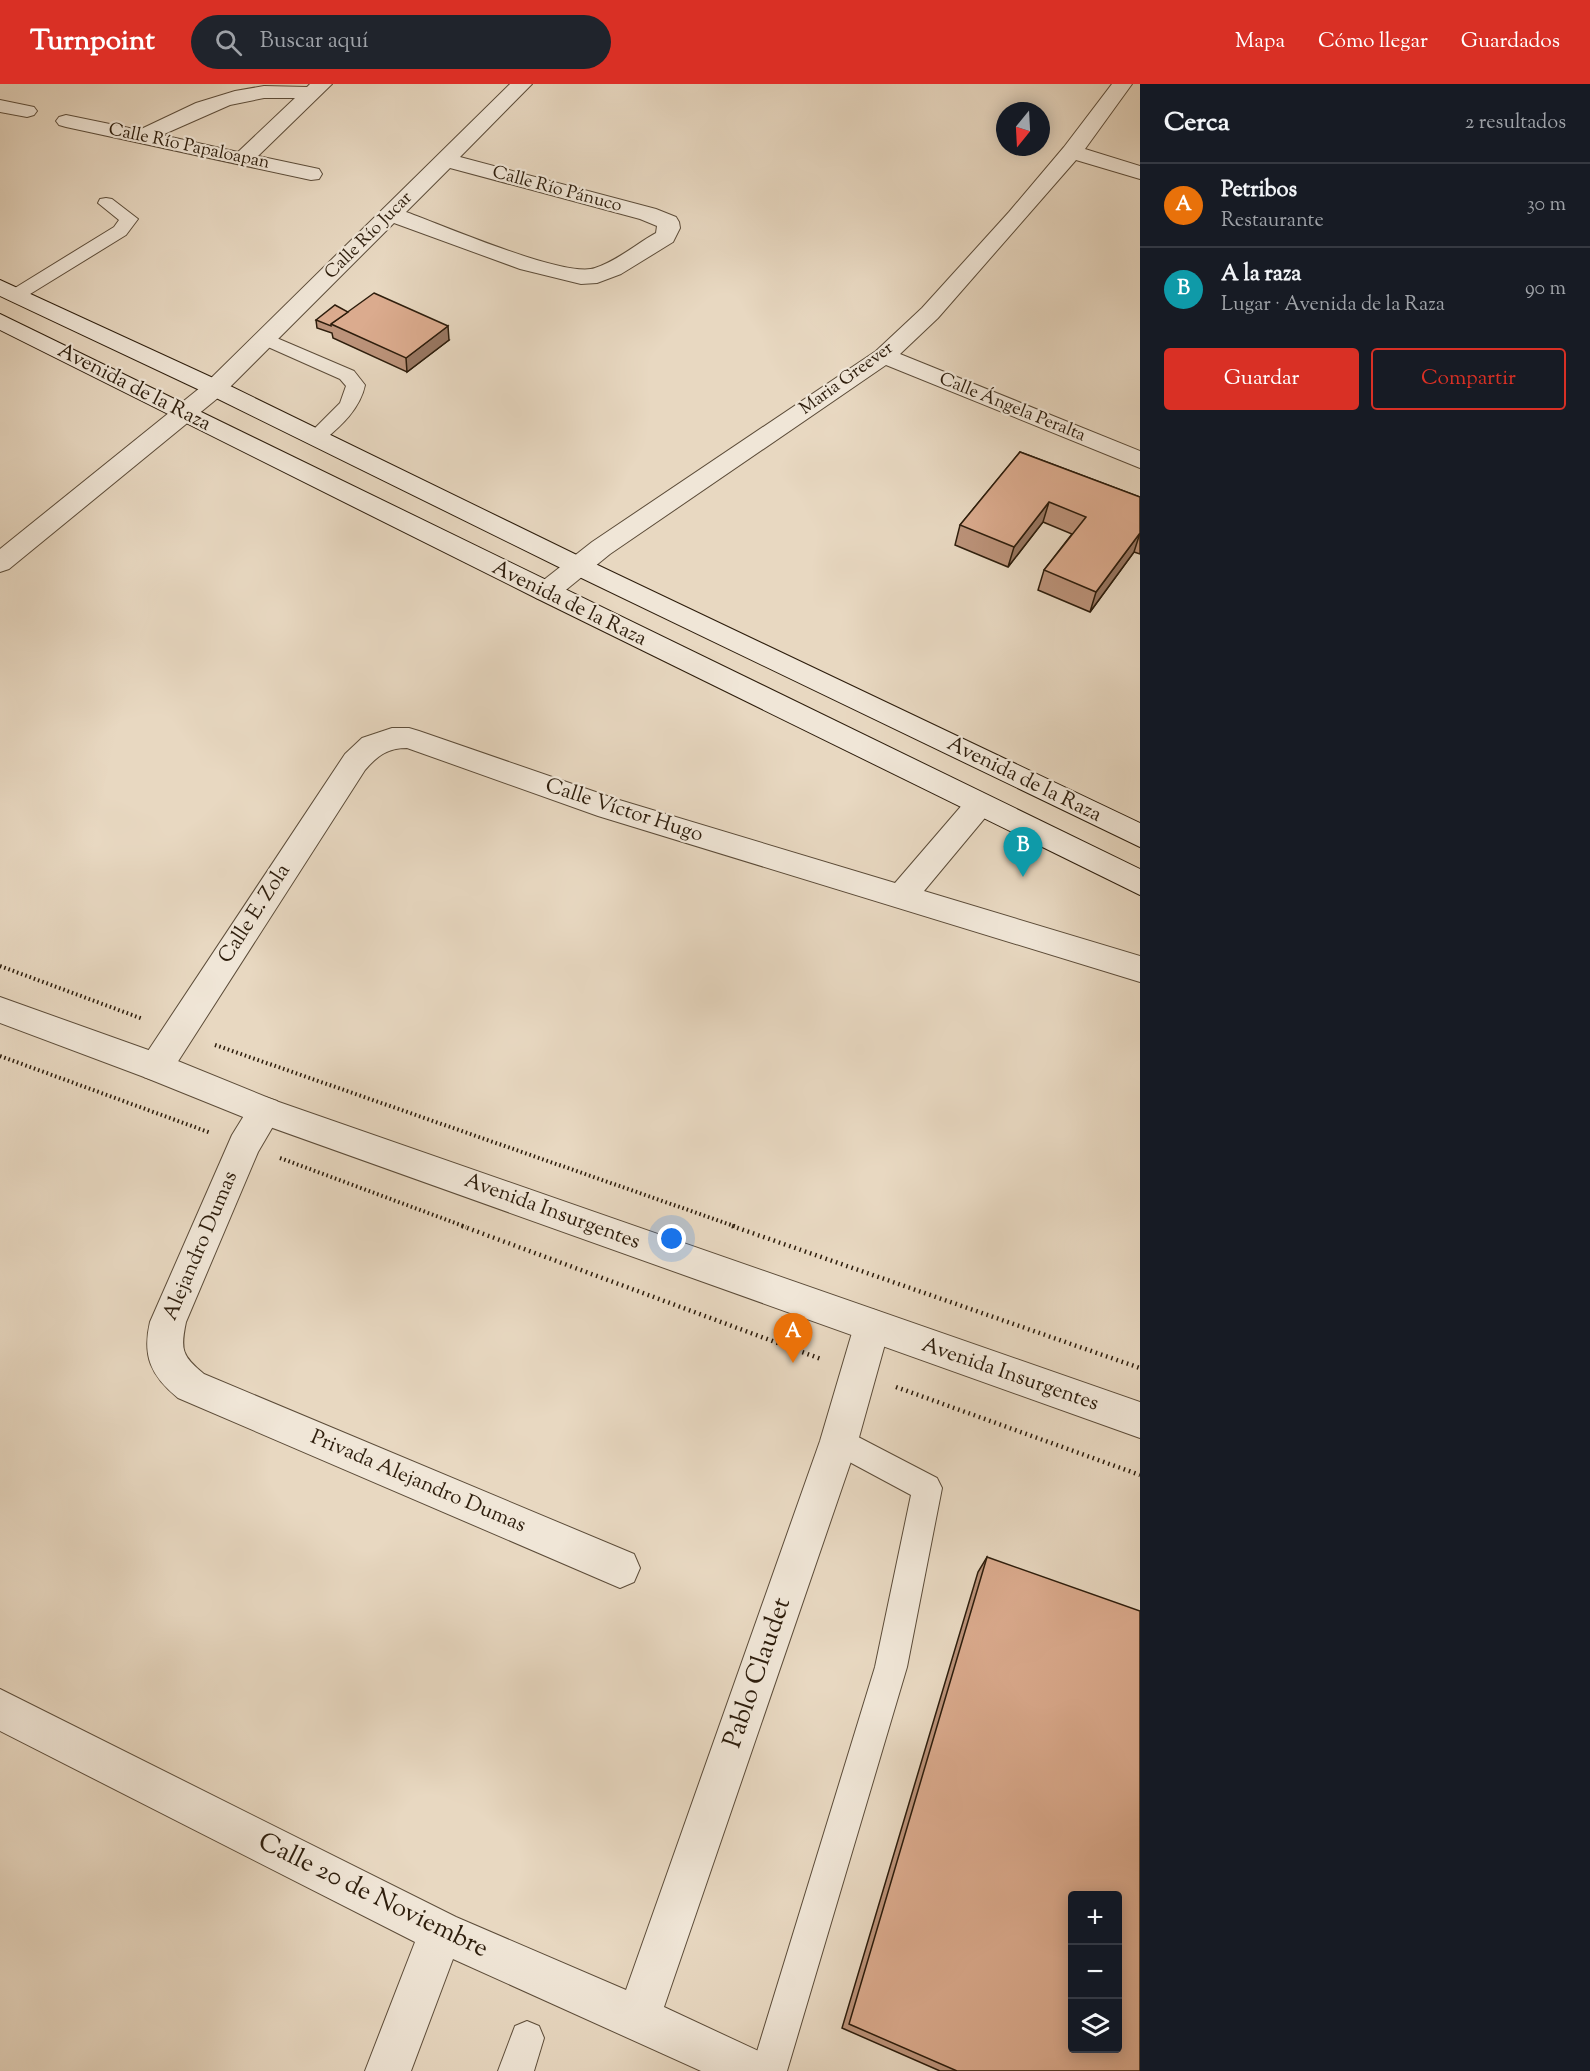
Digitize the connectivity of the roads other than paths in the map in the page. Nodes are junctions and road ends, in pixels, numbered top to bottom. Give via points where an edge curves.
1 (522, 84) edge
2 (1122, 84) edge
3 (316, 89) edge
4 (0, 106) edge
5 (27, 111) dead end
6 (66, 121) dead end
7 (142, 137) junction
8 (1072, 152) junction
9 (243, 159) junction
10 (445, 160) junction
11 (1140, 173) edge
12 (311, 174) dead end
13 (106, 203) dead end
14 (391, 214) junction
15 (8, 291) edge
16 (0, 321) edge
17 (265, 339) junction
18 (884, 356) junction
19 (215, 388) junction
20 (183, 413) junction
21 (316, 437) junction
22 (1140, 460) edge
23 (0, 563) edge
24 (578, 566) junction
25 (546, 592) junction
26 (355, 762) joint
27 (979, 805) junction
28 (1140, 836) edge
29 (1140, 883) edge
30 (902, 896) junction
31 (1140, 969) edge
32 (0, 1010) edge
33 (156, 1067) junction
34 (265, 1111) junction
35 (872, 1326) junction
36 (217, 1397) joint
37 (1140, 1420) edge
38 (839, 1441) junction
39 (620, 1568) dead end
40 (0, 1709) edge
41 (441, 1932) junction
42 (638, 2018) junction
43 (527, 2038) dead end
44 (388, 2071) edge
45 (516, 2071) edge
46 (751, 2071) edge
47 (768, 2071) edge

1 - 10 street, Calle Río Jucar
2 - 8 street, Maria Greever
3 - 7 street via 250,88 217,99
3 - 9 street
4 - 5 street
6 - 7 street, Calle Río Papaloapan
7 - 9 street, Calle Río Papaloapan
8 - 11 street
8 - 18 street, Maria Greever via 962,279
9 - 12 street, Calle Río Papaloapan
10 - 14 street, Calle Río Jucar
10 - 14 street, Calle Río Pánuco via 648,214 668,222 669,228 665,237 598,276 584,278 567,276
13 - 15 lane via 129,219 120,231
14 - 17 street, Calle Río Jucar
15 - 19 street, Avenida de la Raza
16 - 20 street, Avenida de la Raza
17 - 19 street, Calle Río Jucar
17 - 21 lane via 347,375 356,385 355,393 335,420
18 - 22 street, Calle Ángela Peralta
18 - 24 street, Maria Greever
19 - 20 street, Calle Río Jucar
19 - 21 street, Avenida de la Raza
20 - 23 street, Calle Río Jucar
20 - 25 street, Avenida de la Raza
21 - 24 street, Avenida de la Raza
24 - 25 street, Maria Greever
24 - 28 street, Avenida de la Raza
25 - 27 street, Avenida de la Raza
26 - 30 street, Calle Víctor Hugo via 376,741 409,738 608,808
26 - 33 street, Calle E. Zola
27 - 29 street, Avenida de la Raza
27 - 30 street
30 - 31 street, Calle Víctor Hugo
32 - 33 street, Avenida Insurgentes
33 - 34 street, Avenida Insurgentes
34 - 35 street, Avenida Insurgentes
34 - 36 street, Alejandro Dumas via 244,1145 163,1342 166,1360 175,1374
35 - 37 street, Avenida Insurgentes
35 - 38 street, Pablo Claudet
36 - 39 street, Privada Alejandro Dumas
38 - 42 street, Pablo Claudet
38 - 47 lane via 927,1488 891,1667
40 - 41 street, Calle 20 de Noviembre
41 - 42 street, Calle 20 de Noviembre
41 - 44 street
42 - 46 street, Calle 20 de Noviembre
43 - 45 lane

